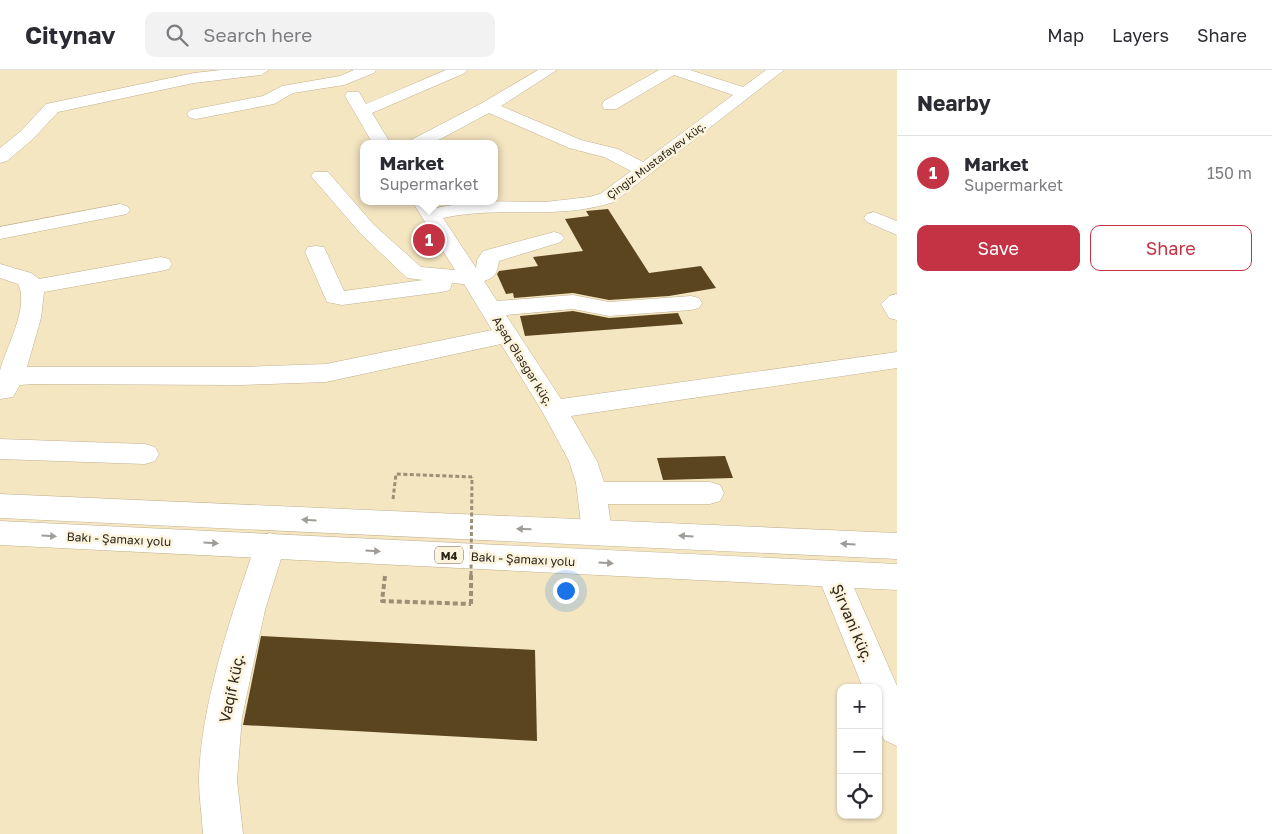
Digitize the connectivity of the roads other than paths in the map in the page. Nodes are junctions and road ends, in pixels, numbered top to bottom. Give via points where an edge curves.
1 (261, 70) edge
2 (368, 70) edge
3 (459, 70) edge
4 (549, 70) edge
5 (672, 70) edge
6 (776, 70) edge
7 (340, 75) edge
8 (745, 94) junction
9 (610, 105) dead end
10 (488, 107) junction
11 (361, 111) junction
12 (196, 114) dead end
13 (379, 140) edge
14 (426, 140) edge
15 (4, 151) edge
16 (644, 170) junction
17 (321, 176) dead end
18 (427, 208) edge
19 (120, 210) dead end
20 (874, 218) dead end
21 (897, 229) edge
22 (0, 233) edge
23 (554, 238) dead end
24 (316, 252) dead end
25 (161, 264) dead end
26 (0, 271) edge
27 (470, 279) junction
28 (32, 287) junction
29 (897, 301) edge
30 (691, 303) dead end
31 (490, 309) junction
32 (897, 312) edge
33 (507, 335) junction
34 (897, 360) edge
35 (4, 384) edge
36 (554, 409) junction
37 (0, 449) edge
38 (145, 454) dead end
39 (710, 493) dead end
40 (591, 494) junction
41 (0, 506) edge
42 (597, 532) junction
43 (0, 534) edge
44 (270, 546) junction
45 (897, 546) edge
46 (833, 574) junction
47 (897, 577) edge
48 (897, 728) edge
49 (223, 834) edge

1 - 15 main road via 194,78 52,108 27,135
2 - 7 main road
3 - 11 main road
4 - 10 main road
5 - 8 main road
5 - 9 main road
6 - 8 main road, Çingiz Mustafayev küç.
7 - 11 main road
7 - 12 main road via 288,89 268,100
8 - 16 main road, Çingiz Mustafayev küç.
10 - 14 main road
10 - 16 main road via 562,130 575,144 611,153
11 - 13 main road
16 - 18 main road, Çingiz Mustafayev küç. via 607,198 576,206
17 - 27 main road via 367,229 415,273
18 - 27 main road, Aşəq Ələsgər küç.
19 - 22 main road
20 - 21 main road
23 - 27 main road via 491,256 486,273
24 - 27 main road via 335,297
25 - 28 main road
26 - 28 main road via 23,278
27 - 31 main road, Aşəq Ələsgər küç.
28 - 35 main road via 31,310 20,356
29 - 32 main road via 893,304
30 - 31 main road via 609,310 573,302
31 - 33 main road, Aşəq Ələsgər küç.
33 - 35 main road via 326,373 65,375
33 - 36 main road, Aşəq Ələsgər küç.
34 - 36 main road
36 - 40 main road, Aşəq Ələsgər küç. via 582,461
37 - 38 main road
39 - 40 main road
40 - 42 main road, Aşəq Ələsgər küç.
42 -> 41 main road
45 -> 42 main road
43 -> 44 main road, Bakı - Şamaxı yolu / M4
44 -> 46 main road, Bakı - Şamaxı yolu / M4
44 - 49 main road, Vaqif küç. via 249,610 224,717 218,780
46 - 47 main road, Bakı - Şamaxı yolu / M4
46 - 48 main road, Şirvani küç.

